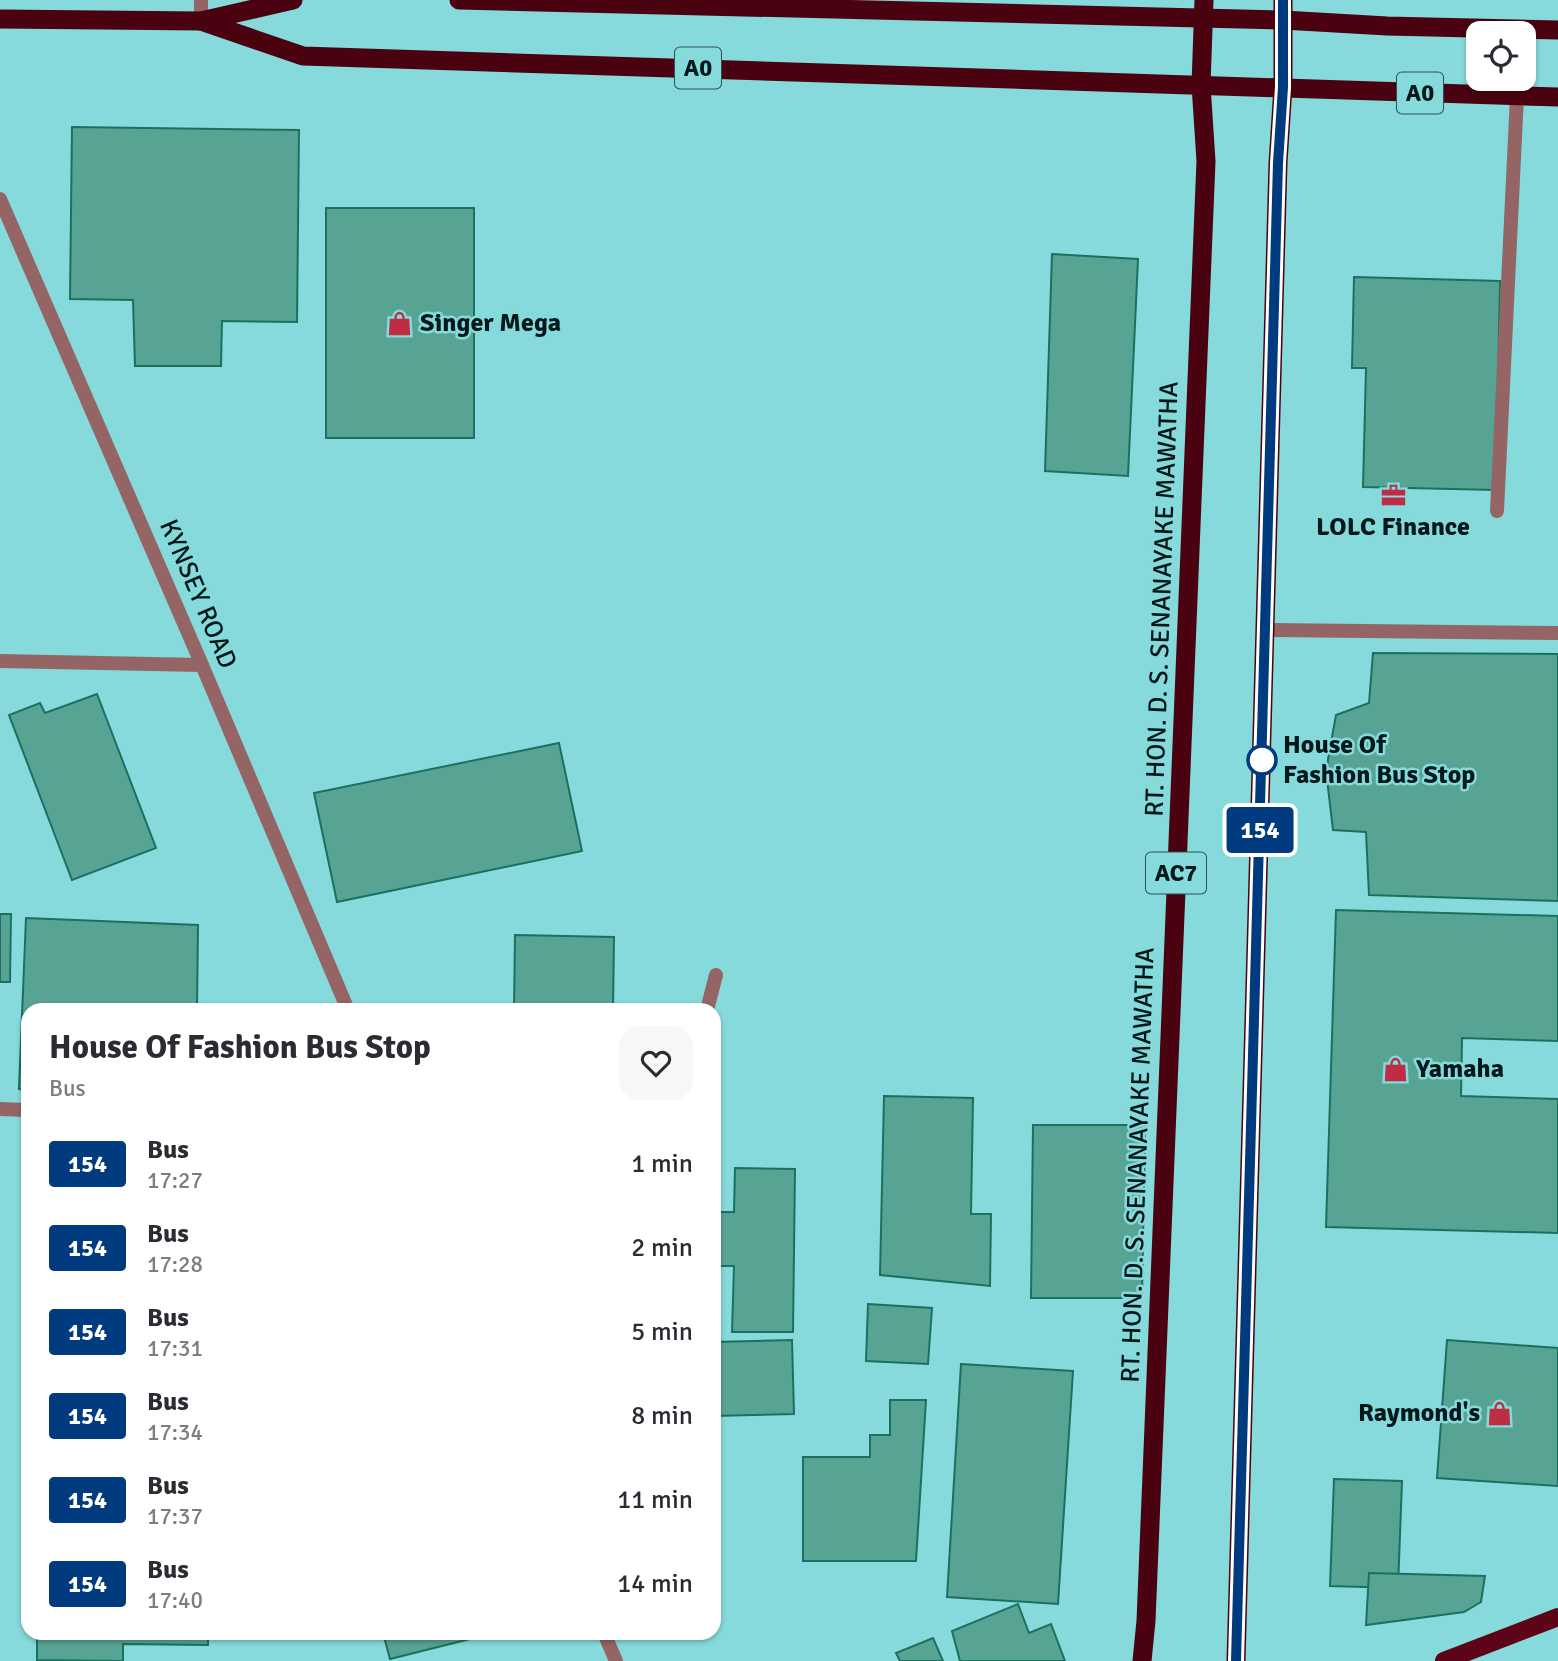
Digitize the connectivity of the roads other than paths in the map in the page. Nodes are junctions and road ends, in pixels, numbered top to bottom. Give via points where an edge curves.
1 (201, 0) edge
2 (293, 0) edge
3 (459, 0) edge
4 (1204, 9) edge
5 (1283, 10) edge
6 (0, 19) edge
7 (201, 21) junction
8 (1558, 30) edge
9 (1201, 85) junction
10 (1283, 87) junction
11 (1517, 96) junction
12 (1558, 97) edge
13 (0, 199) edge
14 (1497, 511) dead end
15 (1266, 630) junction
16 (1558, 634) edge
17 (0, 661) edge
18 (202, 664) junction
19 (716, 975) dead end
20 (345, 1003) edge
21 (708, 1003) edge
22 (0, 1109) edge
23 (21, 1110) edge
24 (1558, 1617) edge
25 (607, 1640) edge
26 (616, 1661) edge
27 (1142, 1661) edge
28 (1236, 1661) edge
29 (1444, 1661) edge

1 - 7 street
2 - 7 highway, A0
3 - 4 highway
4 - 5 highway
4 - 9 highway, RT. HON. D. S. SENANAYAKE MAWATHA / AC7
5 - 8 highway via 1387,26
5 - 10 highway
6 - 7 highway, A0
7 - 9 highway, A0 via 303,56
9 - 10 highway, A0
9 - 27 highway, RT. HON. D. S. SENANAYAKE MAWATHA / AC7 via 1205,189
10 - 11 highway, A0
10 - 15 highway
11 - 12 highway, A0
11 - 14 street
13 - 18 street, KYNSEY ROAD
15 - 16 street
15 - 28 highway
17 - 18 street
18 - 20 street, KYNSEY ROAD
19 - 21 street
22 - 23 street
24 - 29 main road
25 - 26 street

